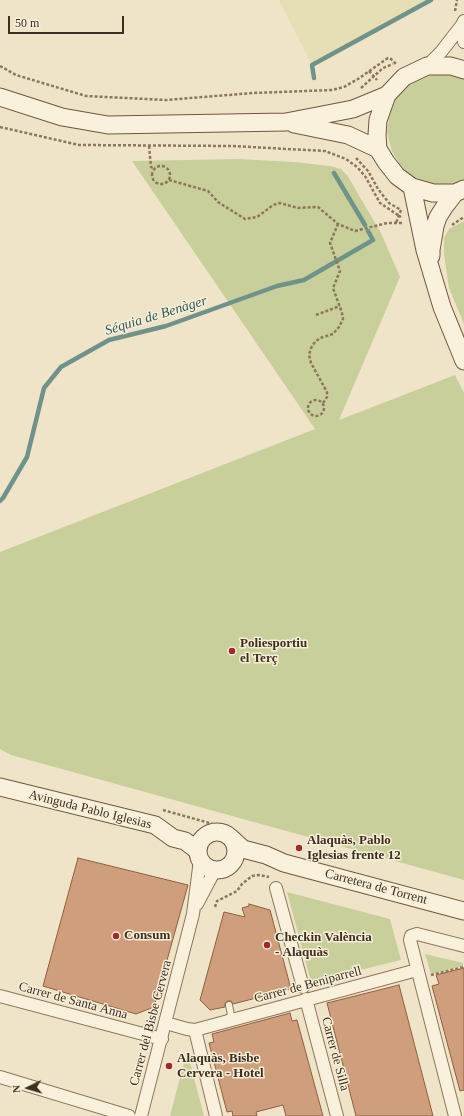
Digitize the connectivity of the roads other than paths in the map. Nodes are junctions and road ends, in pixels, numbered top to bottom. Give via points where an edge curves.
1 (463, 23) edge
2 (464, 42) edge
3 (428, 66) junction
4 (464, 70) edge
5 (387, 95) junction
6 (0, 97) edge
7 (286, 122) junction
8 (378, 149) junction
9 (412, 187) junction
10 (460, 191) edge
11 (432, 270) junction
12 (464, 361) edge
13 (0, 787) edge
14 (155, 825) junction
15 (214, 832) junction
16 (230, 837) junction
17 (266, 855) junction
18 (199, 856) junction
19 (234, 859) junction
20 (214, 870) junction
21 (275, 883) road end
22 (464, 911) edge
23 (193, 914) junction
24 (464, 946) edge
25 (417, 970) junction
26 (303, 987) dead end
27 (0, 996) edge
28 (306, 999) junction
29 (229, 1005) dead end
30 (221, 1022) junction
31 (166, 1023) junction
32 (195, 1030) junction
33 (162, 1039) junction
34 (0, 1077) edge
35 (129, 1116) edge
36 (141, 1116) edge
37 (216, 1116) edge
38 (337, 1116) edge
39 (455, 1116) edge

1 - 2 street
1 - 3 street
3 - 4 main road via 451,66
3 - 5 main road via 404,77
5 - 7 main road via 353,109
5 - 8 main road via 378,120
6 - 7 main road via 62,117 108,125
7 - 8 main road via 348,135
8 - 9 main road via 397,176
9 - 10 main road via 433,194
9 - 11 main road
10 - 11 main road via 445,206 435,226 431,250
11 - 12 main road via 442,307
13 - 14 main road, Avinguda Pablo Iglesias
14 - 15 main road via 175,832
14 - 18 main road, Avinguda Pablo Iglesias via 173,838 185,841
15 - 16 main road via 224,833
15 - 18 main road via 199,842
16 - 17 main road, Carretera de Torrent via 243,849
16 - 19 main road via 236,847
17 - 19 main road, Carretera de Torrent via 248,854
17 - 22 main road, Carretera de Torrent via 284,863
18 - 20 main road via 206,867
18 - 23 street, Carrer del Bisbe Cervera
19 - 20 main road via 226,868
20 - 23 street, Carrer del Bisbe Cervera
21 - 26 street
23 - 31 street, Carrer del Bisbe Cervera
24 - 25 street via 414,934 410,940
25 - 28 street, Carrer de Beniparrell
25 - 39 street
27 - 33 street, Carrer de Santa Anna
28 - 30 street, Carrer de Beniparrell
28 - 38 street, Carrer de Silla
29 - 30 lane via 230,1015
30 - 32 street, Carrer de Beniparrell
31 - 32 street, Carrer de Beniparrell
31 - 33 street, Carrer del Bisbe Cervera
32 - 37 street
33 - 36 street, Carrer del Bisbe Cervera
34 - 35 street

